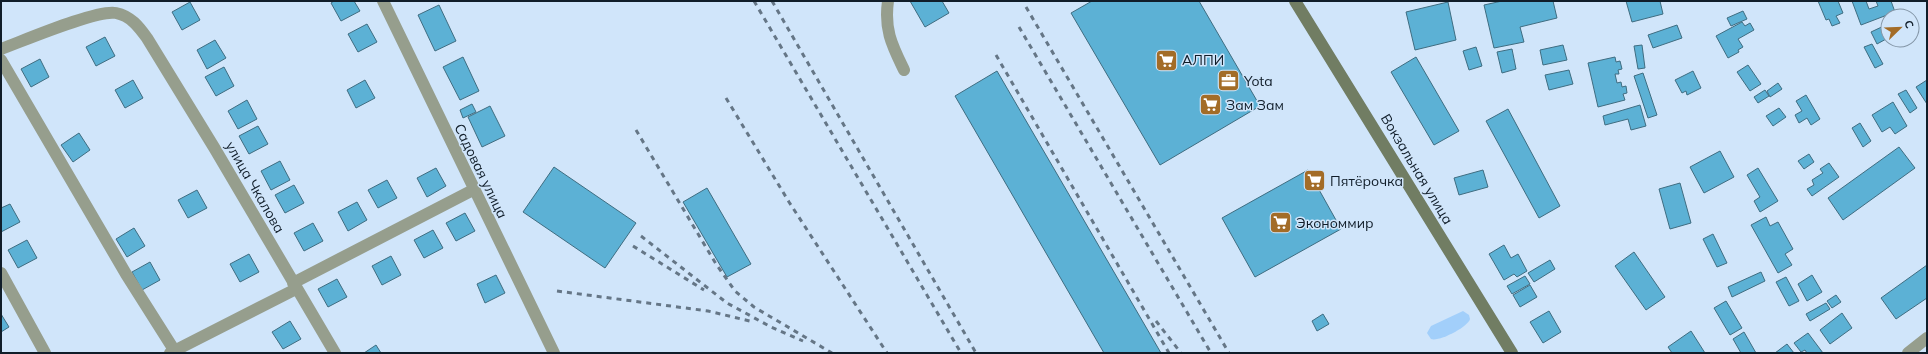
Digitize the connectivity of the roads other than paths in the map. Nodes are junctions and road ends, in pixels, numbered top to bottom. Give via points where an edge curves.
1 (383, 1) edge
2 (888, 1) edge
3 (1295, 1) edge
4 (1, 49) edge
5 (1, 60) edge
6 (904, 70) dead end
7 (473, 190) junction
8 (1, 273) edge
9 (295, 286) junction
10 (1927, 338) edge
11 (173, 352) edge
12 (45, 353) edge
13 (335, 353) edge
14 (554, 353) edge
15 (1512, 353) edge
16 (1908, 353) edge

1 - 7 street, Садовая улица
2 - 6 street via 886,25
3 - 15 main road, Вокзальная улица
4 - 9 street, улица Чкалова via 92,16 116,13 135,22 215,149
5 - 11 street
7 - 9 street
7 - 14 street, Садовая улица
8 - 12 street
9 - 11 street
9 - 13 street, улица Чкалова
10 - 16 street

